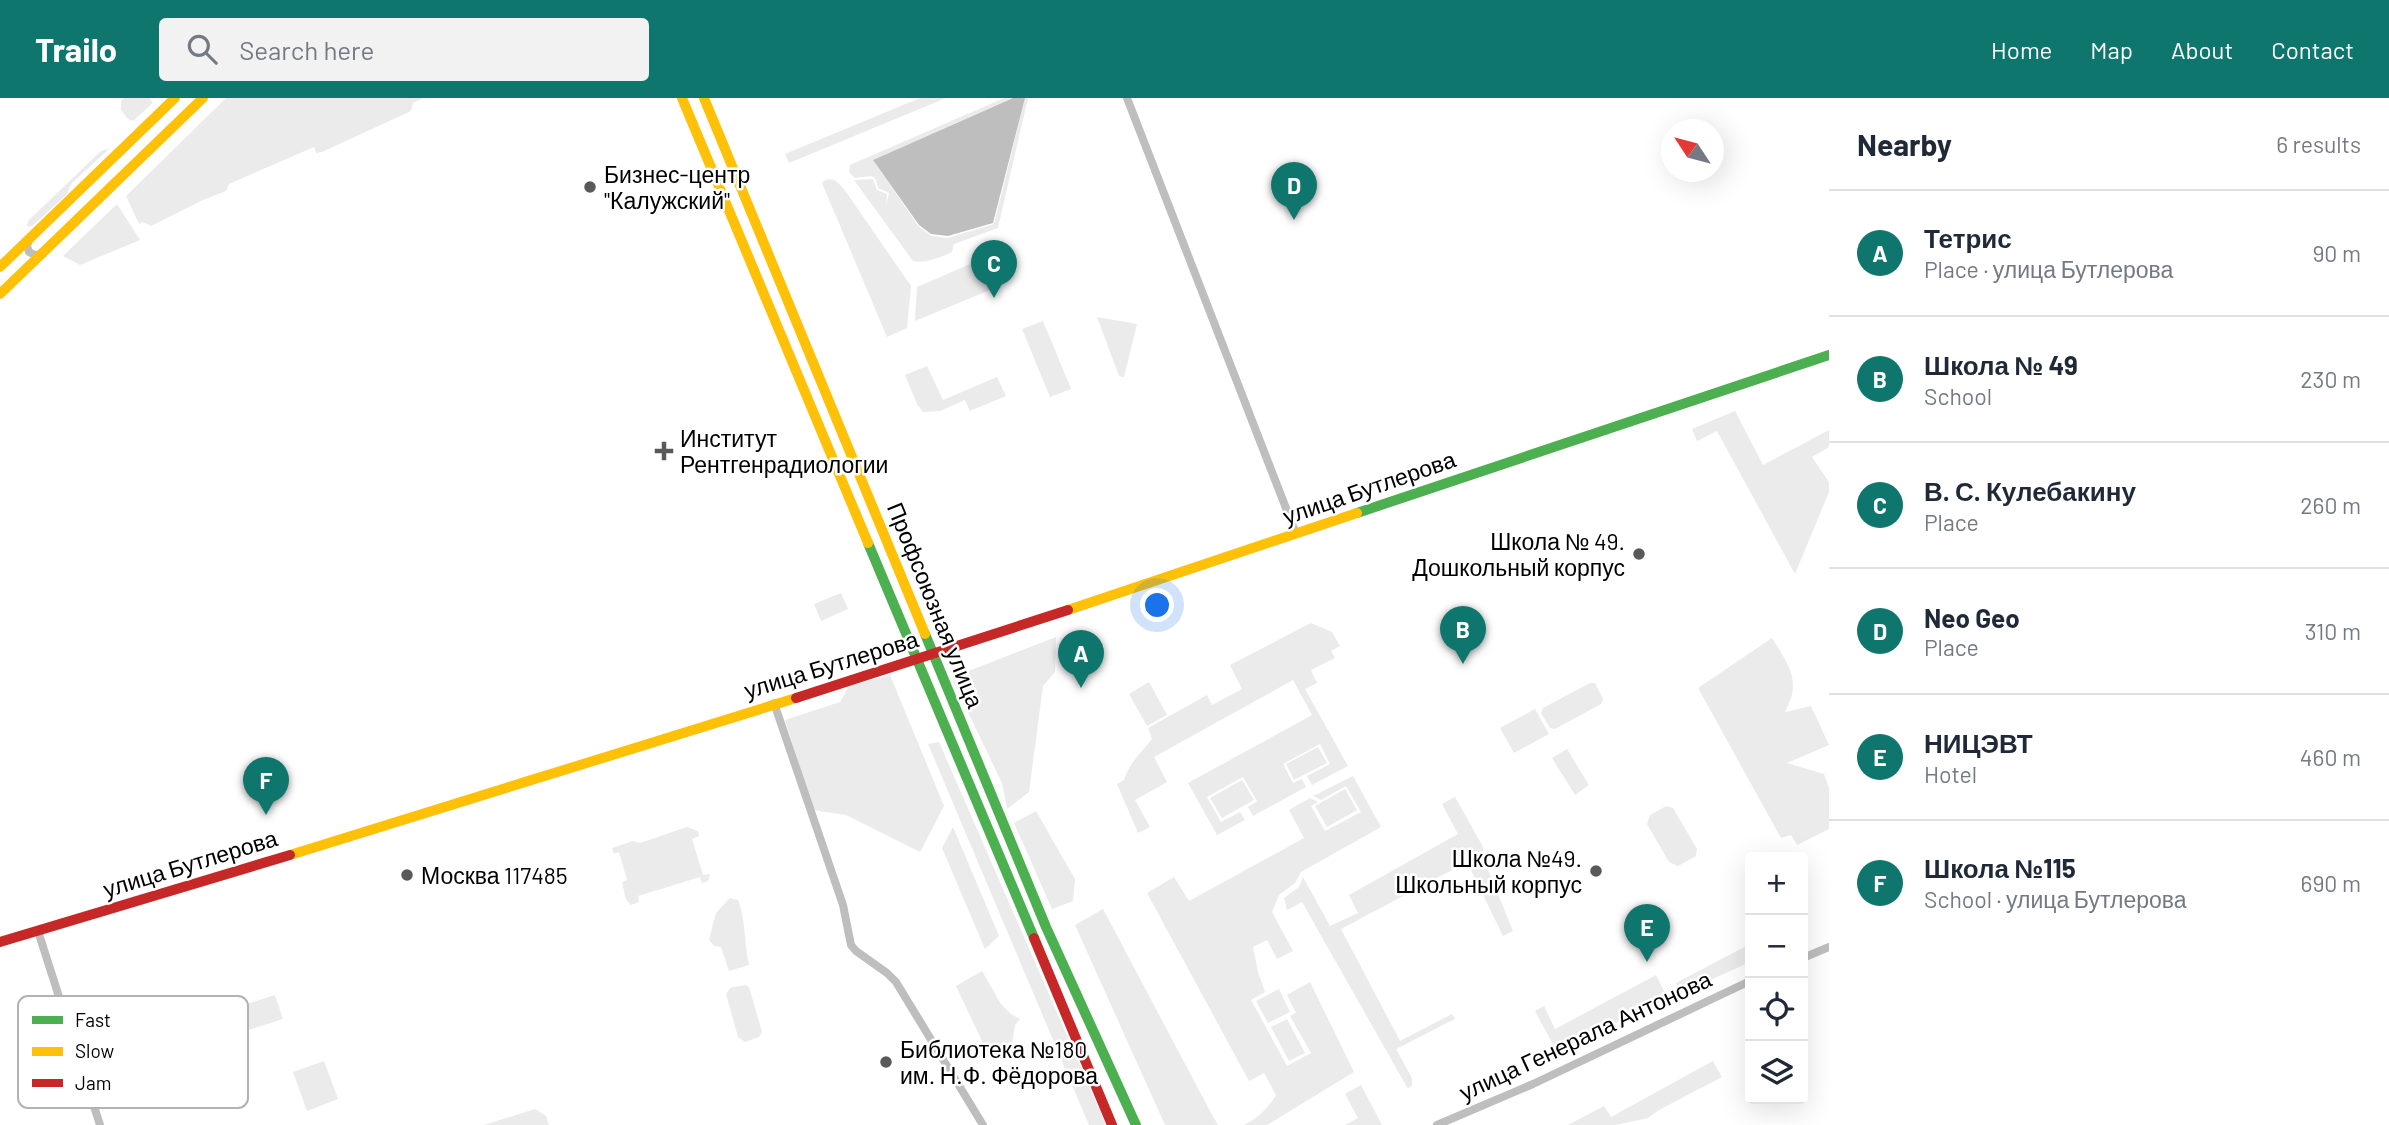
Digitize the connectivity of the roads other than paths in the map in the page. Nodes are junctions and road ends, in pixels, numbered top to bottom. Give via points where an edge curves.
1 (175, 98) edge
2 (203, 98) edge
3 (682, 98) edge
4 (704, 98) edge
5 (1127, 98) edge
6 (29, 240) junction
7 (43, 254) junction
8 (0, 267) edge
9 (0, 294) edge
10 (1829, 355) edge
11 (1296, 534) junction
12 (932, 655) junction
13 (916, 660) junction
14 (775, 703) junction
15 (38, 931) junction
16 (0, 942) edge
17 (1829, 947) edge
18 (1808, 956) edge
19 (1745, 983) edge
20 (59, 996) edge
21 (95, 1108) edge
22 (100, 1125) edge
23 (983, 1125) edge
24 (1112, 1125) edge
25 (1136, 1125) edge
26 (1437, 1125) edge

1 - 6 main road
2 - 7 main road
3 - 13 main road, Профсоюзная улица
4 - 12 main road, Профсоюзная улица
5 - 11 street
6 - 7 street via 29,252
6 - 8 main road
7 - 9 main road
10 - 11 main road, улица Бутлерова
11 - 12 main road, улица Бутлерова
12 - 13 main road, улица Бутлерова
12 - 25 main road, Профсоюзная улица via 1051,939
13 - 14 main road, улица Бутлерова
13 - 24 main road, Профсоюзная улица
14 - 15 main road, улица Бутлерова
14 - 23 street via 843,905 851,945 896,982
15 - 16 main road, улица Бутлерова
15 - 20 street
17 - 18 street
19 - 26 street, улица Генерала Антонова
21 - 22 street

